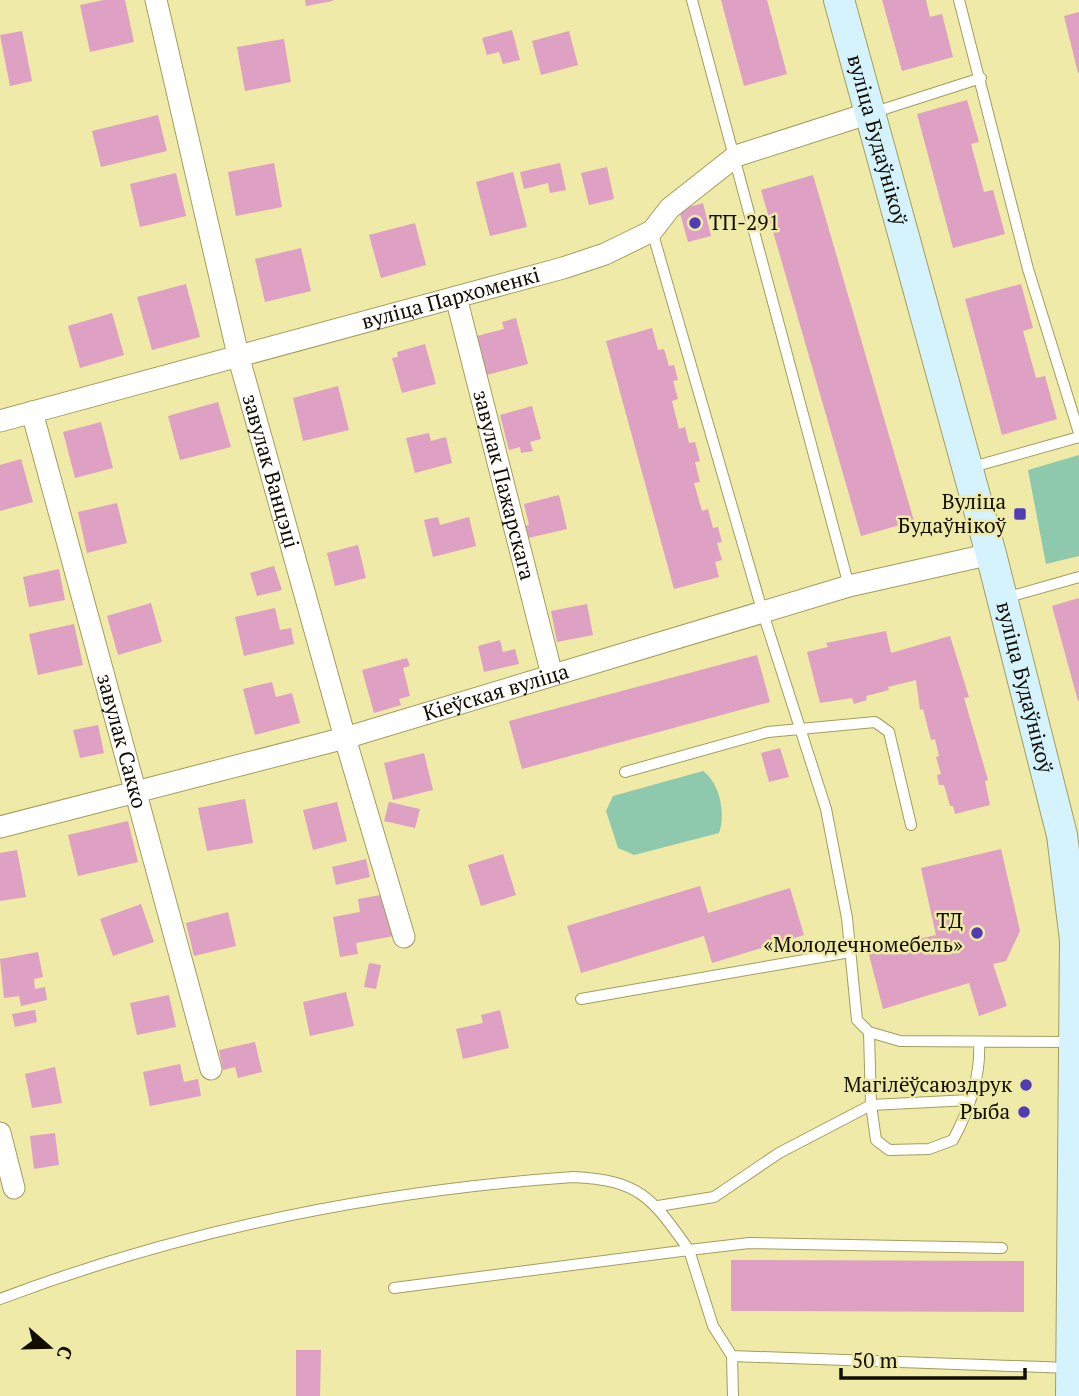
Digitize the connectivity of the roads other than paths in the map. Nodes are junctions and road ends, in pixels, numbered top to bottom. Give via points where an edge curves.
1 (156, 0) edge
2 (692, 0) edge
3 (839, 0) edge
4 (959, 0) edge
5 (981, 78) junction
6 (870, 113) junction
7 (736, 156) junction
8 (652, 231) junction
9 (456, 297) junction
10 (238, 355) junction
11 (32, 412) junction
12 (0, 421) edge
13 (1079, 435) edge
14 (967, 469) junction
15 (991, 554) junction
16 (1079, 577) edge
17 (849, 586) junction
18 (1002, 599) junction
19 (762, 610) junction
20 (552, 675) junction
21 (801, 730) junction
22 (345, 738) junction
23 (625, 772) dead end
24 (133, 791) junction
25 (911, 825) dead end
26 (0, 827) edge
27 (404, 937) dead end
28 (850, 952) junction
29 (580, 999) dead end
30 (869, 1032) junction
31 (1073, 1042) junction
32 (979, 1043) junction
33 (211, 1069) dead end
34 (970, 1100) junction
35 (871, 1105) junction
36 (0, 1133) edge
37 (14, 1188) dead end
38 (658, 1206) junction
39 (1002, 1248) dead end
40 (689, 1250) junction
41 (1076, 1252) edge
42 (394, 1289) dead end
43 (0, 1299) edge
44 (732, 1356) junction
45 (1072, 1382) edge
46 (733, 1396) edge

1 - 10 street, завулак Ванцэці
2 - 7 lane
3 - 6 main road, вуліца Будаўнікоў
4 - 5 lane
5 - 6 lane
5 - 13 lane via 1028,269
6 - 7 street, вуліца Пархоменкі
6 - 14 main road, вуліца Будаўнікоў
7 - 8 street, вуліца Пархоменкі via 670,208
7 - 17 lane
8 - 9 street, вуліца Пархоменкі via 564,268
8 - 19 lane
9 - 10 street, вуліца Пархоменкі
9 - 20 street, завулак Пажарскага
10 - 11 street, вуліца Пархоменкі
10 - 22 street, завулак Ванцэці
11 - 12 street, вуліца Пархоменкі
11 - 24 street, завулак Сакко
13 - 14 lane
14 - 15 main road, вуліца Будаўнікоў
15 - 17 street, Кіеўская вуліца
15 - 18 main road, вуліца Будаўнікоў
16 - 18 lane
17 - 19 street, Кіеўская вуліца
18 - 31 main road, вуліца Будаўнікоў via 1062,835 1074,921
19 - 20 street, Кіеўская вуліца
19 - 21 lane
20 - 22 street, Кіеўская вуліца
21 - 23 lane via 768,732
21 - 25 lane via 860,722 883,726 889,733
21 - 28 lane via 826,810
22 - 24 street, Кіеўская вуліца
22 - 27 street, завулак Ванцэці
24 - 26 street, Кіеўская вуліца
24 - 33 street, завулак Сакко
28 - 29 lane
28 - 30 lane via 857,1020
30 - 32 lane via 900,1041
30 - 35 lane
31 - 32 lane
31 - 41 main road, вуліца Будаўнікоў
32 - 34 lane via 980,1063
34 - 35 lane
34 - 35 lane via 953,1140 906,1152 889,1150 876,1140
35 - 38 lane via 779,1153 714,1197
36 - 37 street
38 - 40 lane
38 - 43 lane via 635,1188 587,1177 399,1194 190,1237
39 - 40 lane via 749,1243
40 - 42 lane
40 - 44 lane via 713,1326
41 - 45 main road, вуліца Будаўнікоў
44 - 45 lane
44 - 46 lane

